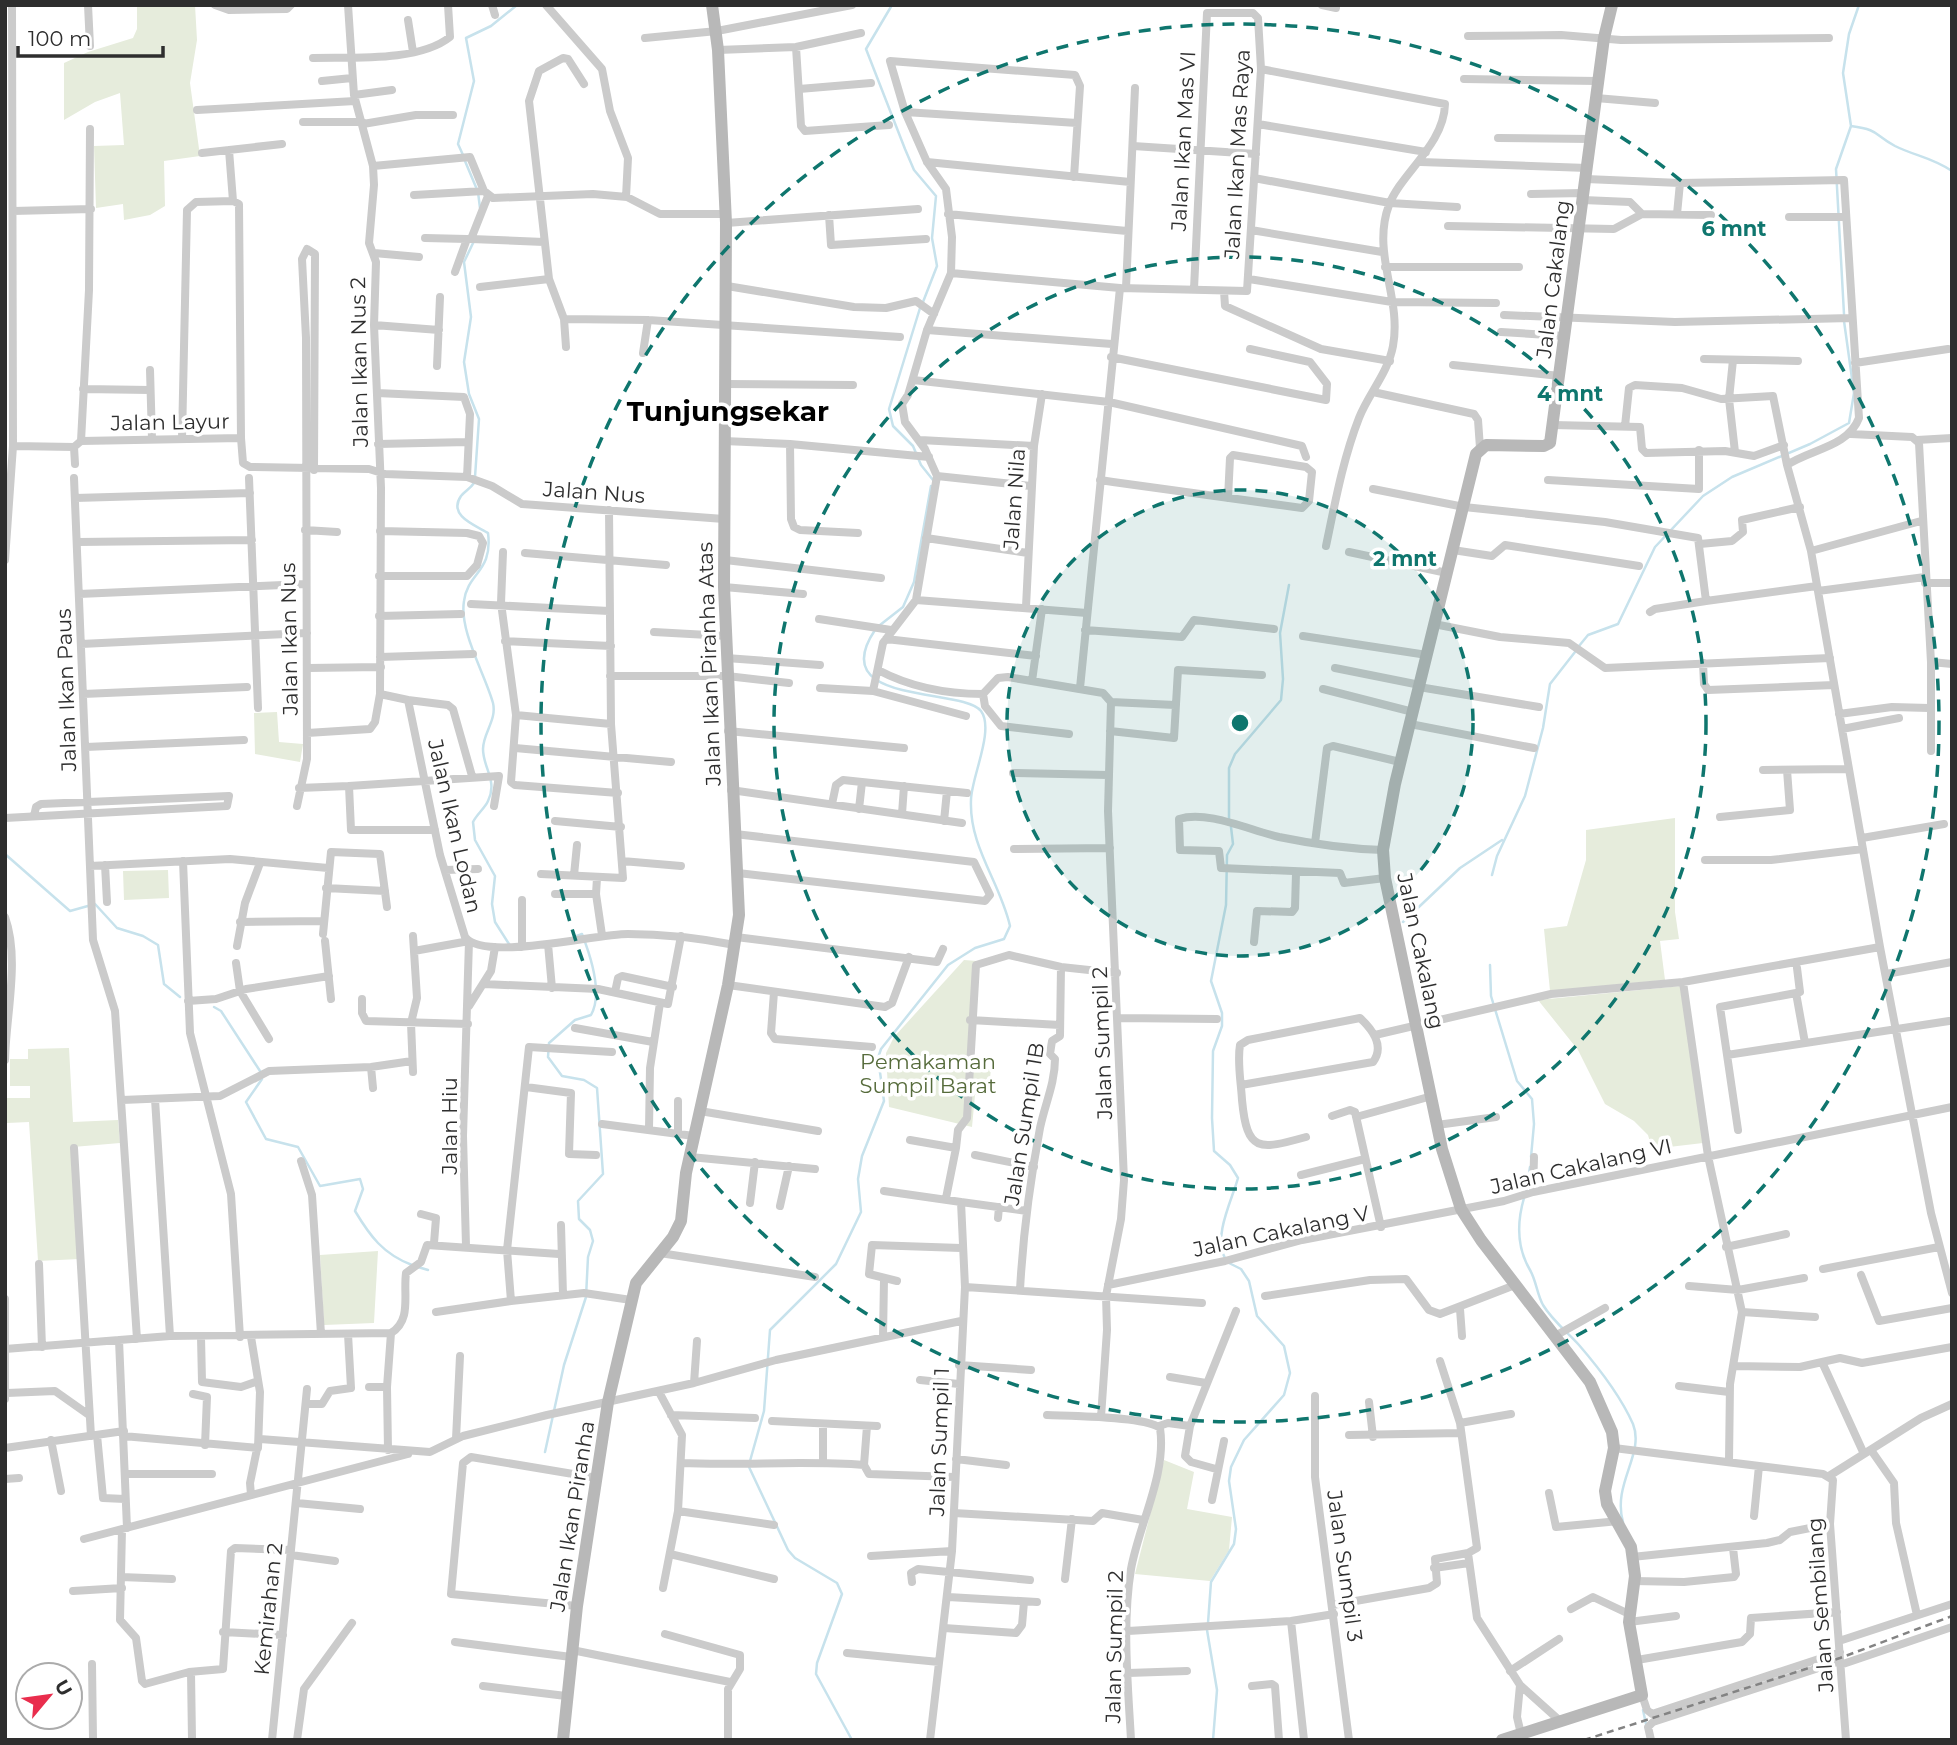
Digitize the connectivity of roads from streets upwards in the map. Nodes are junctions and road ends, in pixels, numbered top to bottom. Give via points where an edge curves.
1 (12, 5) edge
2 (88, 5) edge
3 (215, 5) edge
4 (290, 5) edge
5 (348, 5) edge
6 (448, 5) edge
7 (492, 5) edge
8 (546, 5) edge
9 (712, 5) edge
10 (852, 5) edge
11 (1322, 5) edge
12 (1612, 5) edge
13 (1224, 8) edge
14 (1336, 8) dead end
15 (495, 15) dead end
16 (408, 20) dead end
17 (717, 31) junction
18 (861, 33) dead end
19 (1468, 36) dead end
20 (645, 38) dead end
21 (1604, 38) junction
22 (1829, 38) dead end
23 (90, 46) dead end
24 (796, 47) junction
25 (718, 50) junction
26 (9, 52) edge
27 (412, 52) junction
28 (350, 57) junction
29 (313, 58) dead end
30 (1261, 69) junction
31 (352, 78) junction
32 (1464, 79) dead end
33 (322, 81) dead end
34 (1598, 81) junction
35 (871, 83) dead end
36 (584, 84) dead end
37 (1135, 88) dead end
38 (799, 89) junction
39 (392, 90) dead end
40 (355, 98) junction
41 (1595, 98) junction
42 (1655, 103) dead end
43 (197, 110) dead end
44 (905, 112) junction
45 (453, 115) dead end
46 (303, 122) dead end
47 (363, 123) junction
48 (1077, 123) junction
49 (1258, 124) junction
50 (888, 125) dead end
51 (90, 129) dead end
52 (9, 134) edge
53 (1498, 138) dead end
54 (1591, 139) junction
55 (282, 144) dead end
56 (1133, 146) junction
57 (229, 150) junction
58 (1199, 151) junction
59 (1426, 152) junction
60 (202, 153) dead end
61 (1256, 154) junction
62 (927, 162) junction
63 (1421, 162) junction
64 (373, 166) junction
65 (1587, 173) junction
66 (1074, 177) junction
67 (1254, 178) junction
68 (1130, 182) junction
69 (1680, 183) junction
70 (481, 192) junction
71 (541, 194) junction
72 (1531, 194) dead end
73 (414, 195) dead end
74 (1583, 196) junction
75 (627, 197) junction
76 (233, 201) junction
77 (1390, 202) junction
78 (1457, 207) dead end
79 (91, 209) junction
80 (918, 209) dead end
81 (13, 211) junction
82 (948, 214) junction
83 (1642, 214) junction
84 (1677, 214) junction
85 (829, 215) junction
86 (1711, 215) dead end
87 (1788, 217) dead end
88 (1840, 217) junction
89 (726, 219) junction
90 (1448, 226) dead end
91 (1579, 229) junction
92 (1251, 230) junction
93 (1127, 232) junction
94 (425, 238) dead end
95 (473, 239) junction
96 (926, 239) dead end
97 (544, 242) junction
98 (1382, 252) junction
99 (374, 253) junction
100 (419, 257) dead end
101 (9, 261) edge
102 (1385, 267) junction
103 (1519, 267) dead end
104 (455, 272) dead end
105 (951, 273) junction
106 (549, 279) junction
107 (1249, 279) junction
108 (315, 283) junction
109 (303, 284) junction
110 (480, 286) dead end
111 (727, 286) junction
112 (1123, 288) junction
113 (1194, 289) junction
114 (1224, 291) junction
115 (440, 297) dead end
116 (1392, 302) junction
117 (1496, 303) dead end
118 (934, 314) junction
119 (1504, 315) dead end
120 (1568, 318) junction
121 (1845, 318) junction
122 (564, 319) junction
123 (648, 320) junction
124 (374, 324) junction
125 (726, 326) junction
126 (439, 330) junction
127 (927, 330) junction
128 (1501, 332) dead end
129 (1564, 336) junction
130 (900, 337) dead end
131 (1112, 344) junction
132 (566, 346) dead end
133 (1250, 349) dead end
134 (1948, 349) dead end
135 (643, 353) dead end
136 (1111, 357) junction
137 (1704, 359) dead end
138 (1733, 360) junction
139 (1390, 361) junction
140 (1798, 361) dead end
141 (1855, 363) junction
142 (1453, 365) dead end
143 (437, 366) dead end
144 (150, 370) dead end
145 (1560, 376) junction
146 (309, 380) junction
147 (913, 380) junction
148 (724, 384) junction
149 (853, 385) dead end
150 (83, 389) junction
151 (150, 390) junction
152 (377, 393) junction
153 (1042, 394) junction
154 (1382, 394) junction
155 (1729, 399) junction
156 (1109, 402) junction
157 (1553, 425) junction
158 (1625, 426) junction
159 (1851, 434) junction
160 (241, 438) junction
161 (1952, 438) edge
162 (152, 439) junction
163 (182, 439) junction
164 (920, 440) junction
165 (1917, 440) junction
166 (724, 441) junction
167 (468, 442) junction
168 (790, 443) junction
169 (77, 444) junction
170 (378, 444) junction
171 (13, 446) junction
172 (1034, 446) junction
173 (1785, 446) junction
174 (1480, 448) junction
175 (1699, 450) junction
176 (1735, 452) junction
177 (927, 457) junction
178 (1306, 457) dead end
179 (1787, 462) junction
180 (75, 464) dead end
181 (310, 470) junction
182 (378, 471) junction
183 (936, 476) junction
184 (74, 478) dead end
185 (249, 478) dead end
186 (468, 478) junction
187 (1100, 480) junction
188 (1548, 480) dead end
189 (1031, 486) junction
190 (1373, 489) dead end
191 (250, 493) junction
192 (75, 498) junction
193 (1228, 498) junction
194 (1464, 508) junction
195 (1800, 508) junction
196 (610, 510) junction
197 (724, 519) junction
198 (1921, 521) junction
199 (305, 530) junction
200 (380, 531) junction
201 (337, 532) dead end
202 (858, 533) dead end
203 (926, 538) junction
204 (252, 540) junction
205 (78, 542) junction
206 (1700, 544) junction
207 (1326, 546) dead end
208 (1453, 550) junction
209 (1811, 551) junction
210 (503, 552) dead end
211 (1349, 552) dead end
212 (525, 553) dead end
213 (1028, 553) junction
214 (608, 559) junction
215 (5, 560) edge
216 (725, 560) junction
217 (666, 565) dead end
218 (1639, 566) dead end
219 (1447, 573) junction
220 (379, 576) junction
221 (881, 578) dead end
222 (1925, 580) junction
223 (1952, 583) edge
224 (306, 584) junction
225 (252, 586) junction
226 (724, 587) junction
227 (1818, 589) junction
228 (79, 594) junction
229 (803, 594) dead end
230 (916, 600) junction
231 (1706, 601) junction
232 (501, 603) junction
233 (471, 604) dead end
234 (1026, 607) junction
235 (1042, 609) junction
236 (609, 611) junction
237 (1087, 612) junction
238 (1650, 612) dead end
239 (461, 614) dead end
240 (379, 616) junction
241 (819, 619) dead end
242 (1434, 624) junction
243 (1274, 629) dead end
244 (1085, 630) junction
245 (654, 632) dead end
246 (887, 633) junction
247 (307, 634) junction
248 (254, 636) junction
249 (726, 636) junction
250 (1303, 636) dead end
251 (505, 641) junction
252 (81, 644) junction
253 (611, 646) junction
254 (473, 654) dead end
255 (1427, 655) junction
256 (1036, 656) junction
257 (380, 657) junction
258 (726, 657) junction
259 (1830, 659) junction
260 (1931, 662) junction
261 (1703, 663) junction
262 (1952, 664) edge
263 (820, 665) dead end
264 (381, 667) junction
265 (308, 668) junction
266 (1335, 668) dead end
267 (878, 671) junction
268 (1262, 675) dead end
269 (610, 676) junction
270 (727, 676) junction
271 (1032, 681) junction
272 (789, 683) dead end
273 (1834, 685) junction
274 (1419, 686) junction
275 (247, 687) dead end
276 (820, 688) dead end
277 (873, 688) junction
278 (1080, 688) junction
279 (1322, 689) dead end
280 (83, 694) junction
281 (380, 694) junction
282 (983, 694) junction
283 (408, 700) junction
284 (1111, 702) junction
285 (1175, 705) junction
286 (1539, 707) dead end
287 (258, 708) dead end
288 (1929, 708) junction
289 (1839, 714) junction
290 (516, 715) junction
291 (966, 716) dead end
292 (1412, 718) junction
293 (1899, 719) dead end
294 (611, 724) junction
295 (1842, 729) junction
296 (728, 731) junction
297 (1110, 731) junction
298 (307, 733) junction
299 (1069, 734) dead end
300 (244, 740) dead end
301 (86, 747) junction
302 (515, 748) junction
303 (904, 748) dead end
304 (1534, 748) dead end
305 (1931, 751) dead end
306 (615, 757) junction
307 (671, 762) dead end
308 (1401, 762) junction
309 (1849, 769) junction
310 (1763, 770) dead end
311 (1787, 770) junction
312 (1013, 773) dead end
313 (1108, 775) junction
314 (472, 776) junction
315 (425, 779) junction
316 (862, 782) junction
317 (349, 786) junction
318 (904, 786) junction
319 (299, 788) junction
320 (731, 789) junction
321 (947, 791) junction
322 (618, 793) junction
323 (967, 793) dead end
324 (87, 802) junction
325 (832, 804) junction
326 (297, 806) dead end
327 (494, 806) dead end
328 (859, 809) junction
329 (88, 812) junction
330 (902, 814) junction
331 (34, 816) junction
332 (1720, 817) dead end
333 (5, 818) edge
334 (555, 821) dead end
335 (944, 821) junction
336 (962, 822) dead end
337 (1944, 824) dead end
338 (621, 827) junction
339 (435, 830) junction
340 (735, 834) junction
341 (1862, 838) junction
342 (1315, 843) junction
343 (577, 845) dead end
344 (1110, 848) junction
345 (1014, 849) dead end
346 (1863, 849) junction
347 (1383, 850) junction
348 (1705, 860) dead end
349 (183, 861) junction
350 (622, 861) junction
351 (260, 863) junction
352 (105, 865) junction
353 (90, 866) junction
354 (681, 866) dead end
355 (328, 868) junction
356 (478, 869) dead end
357 (445, 870) junction
358 (738, 873) junction
359 (1296, 873) junction
360 (541, 874) dead end
361 (574, 875) junction
362 (597, 878) junction
363 (1385, 878) junction
364 (326, 888) junction
365 (385, 891) junction
366 (555, 894) dead end
367 (596, 894) junction
368 (522, 900) dead end
369 (107, 902) dead end
370 (387, 907) dead end
371 (5, 917) edge
372 (324, 921) junction
373 (240, 922) junction
374 (602, 934) junction
375 (413, 936) dead end
376 (681, 936) junction
377 (735, 941) junction
378 (469, 942) junction
379 (1254, 942) dead end
380 (522, 944) junction
381 (548, 944) junction
382 (237, 946) dead end
383 (495, 947) junction
384 (1880, 947) junction
385 (943, 949) dead end
386 (414, 951) junction
387 (909, 957) junction
388 (1952, 962) edge
389 (236, 963) dead end
390 (1061, 967) junction
391 (1797, 968) dead end
392 (1117, 973) junction
393 (1886, 974) junction
394 (329, 976) junction
395 (1683, 982) junction
396 (484, 984) junction
397 (728, 985) junction
398 (673, 987) junction
399 (552, 988) junction
400 (240, 991) junction
401 (615, 992) junction
402 (774, 992) junction
403 (1796, 993) junction
404 (331, 999) dead end
405 (362, 999) dead end
406 (188, 1001) junction
407 (660, 1003) junction
408 (469, 1006) junction
409 (1118, 1017) junction
410 (1217, 1018) dead end
411 (970, 1020) junction
412 (1949, 1021) dead end
413 (411, 1023) junction
414 (468, 1024) junction
415 (1060, 1025) junction
416 (1416, 1026) junction
417 (575, 1028) dead end
418 (1897, 1029) junction
419 (1375, 1035) junction
420 (269, 1039) dead end
421 (653, 1042) junction
422 (1805, 1043) junction
423 (872, 1047) dead end
424 (611, 1052) dead end
425 (1727, 1055) junction
426 (5, 1060) edge
427 (412, 1061) junction
428 (371, 1067) junction
429 (413, 1072) dead end
430 (1241, 1085) junction
431 (526, 1087) junction
432 (373, 1088) dead end
433 (1432, 1096) junction
434 (209, 1097) junction
435 (155, 1099) junction
436 (122, 1100) junction
437 (678, 1101) dead end
438 (1952, 1107) edge
439 (700, 1111) junction
440 (1332, 1115) dead end
441 (1915, 1116) junction
442 (1356, 1117) junction
443 (1496, 1117) dead end
444 (602, 1124) dead end
445 (1437, 1125) junction
446 (649, 1129) junction
447 (1738, 1130) dead end
448 (818, 1131) dead end
449 (678, 1133) junction
450 (694, 1136) junction
451 (1306, 1137) dead end
452 (910, 1140) dead end
453 (74, 1148) dead end
454 (956, 1148) junction
455 (596, 1155) dead end
456 (975, 1155) dead end
457 (1708, 1156) junction
458 (690, 1157) junction
459 (1534, 1157) dead end
460 (1365, 1159) junction
461 (301, 1161) dead end
462 (755, 1162) junction
463 (789, 1166) junction
464 (1034, 1167) junction
465 (815, 1169) dead end
466 (1301, 1175) dead end
467 (884, 1191) dead end
468 (1528, 1193) junction
469 (946, 1198) junction
470 (750, 1203) dead end
471 (960, 1203) junction
472 (780, 1206) dead end
473 (999, 1207) junction
474 (1461, 1209) junction
475 (1027, 1211) junction
476 (421, 1214) dead end
477 (998, 1218) dead end
478 (561, 1225) dead end
479 (1381, 1227) junction
480 (1786, 1234) dead end
481 (434, 1243) junction
482 (466, 1246) junction
483 (1726, 1247) junction
484 (1939, 1247) junction
485 (961, 1248) junction
486 (507, 1250) junction
487 (660, 1253) junction
488 (559, 1254) junction
489 (39, 1264) dead end
490 (1824, 1269) dead end
491 (1861, 1275) dead end
492 (815, 1277) dead end
493 (1804, 1278) dead end
494 (884, 1279) junction
495 (897, 1281) dead end
496 (1108, 1285) junction
497 (1515, 1285) junction
498 (1689, 1286) dead end
499 (965, 1287) junction
500 (1020, 1290) junction
501 (1738, 1290) junction
502 (1952, 1293) edge
503 (563, 1295) junction
504 (1106, 1296) junction
505 (1265, 1296) dead end
506 (5, 1299) edge
507 (631, 1300) junction
508 (511, 1301) junction
509 (1202, 1303) dead end
510 (1605, 1308) dead end
511 (1952, 1308) edge
512 (1460, 1309) junction
513 (1236, 1311) dead end
514 (436, 1312) dead end
515 (1742, 1312) junction
516 (1815, 1317) dead end
517 (961, 1321) junction
518 (391, 1333) junction
519 (1562, 1333) junction
520 (321, 1334) junction
521 (348, 1334) junction
522 (170, 1336) junction
523 (1462, 1336) dead end
524 (201, 1337) junction
525 (240, 1337) junction
526 (251, 1337) junction
527 (883, 1337) junction
528 (137, 1339) junction
529 (119, 1340) junction
530 (697, 1341) dead end
531 (85, 1344) junction
532 (1952, 1346) edge
533 (42, 1347) junction
534 (5, 1349) edge
535 (460, 1356) dead end
536 (1440, 1361) dead end
537 (1822, 1362) junction
538 (959, 1364) junction
539 (1733, 1366) junction
540 (1031, 1370) dead end
541 (1170, 1377) dead end
542 (920, 1380) dead end
543 (258, 1381) junction
544 (694, 1383) junction
545 (1206, 1383) junction
546 (959, 1384) junction
547 (1679, 1386) dead end
548 (369, 1387) dead end
549 (387, 1387) junction
550 (307, 1389) dead end
551 (659, 1392) junction
552 (1729, 1392) junction
553 (193, 1394) dead end
554 (6, 1396) edge
555 (1315, 1396) dead end
556 (608, 1402) junction
557 (1368, 1402) dead end
558 (306, 1404) junction
559 (1952, 1404) edge
560 (1511, 1414) dead end
561 (89, 1415) junction
562 (671, 1415) junction
563 (1047, 1415) dead end
564 (755, 1418) dead end
565 (1101, 1418) junction
566 (772, 1421) dead end
567 (1460, 1423) junction
568 (823, 1424) junction
569 (867, 1426) junction
570 (877, 1426) dead end
571 (1190, 1426) junction
572 (1160, 1429) junction
573 (1461, 1433) junction
574 (124, 1434) junction
575 (94, 1435) junction
576 (1349, 1435) dead end
577 (1373, 1437) junction
578 (260, 1439) junction
579 (51, 1440) junction
580 (454, 1440) junction
581 (1224, 1441) dead end
582 (303, 1444) junction
583 (205, 1445) junction
584 (5, 1448) edge
585 (1614, 1448) junction
586 (257, 1449) junction
587 (388, 1450) junction
588 (415, 1452) junction
589 (1868, 1452) junction
590 (956, 1459) junction
591 (1729, 1461) junction
592 (823, 1462) junction
593 (681, 1463) junction
594 (864, 1465) junction
595 (1006, 1465) dead end
596 (1759, 1466) junction
597 (1216, 1469) junction
598 (126, 1474) junction
599 (212, 1475) dead end
600 (1829, 1476) junction
601 (954, 1477) junction
602 (19, 1478) dead end
603 (597, 1478) junction
604 (5, 1479) edge
605 (299, 1482) junction
606 (61, 1491) dead end
607 (1549, 1493) dead end
608 (251, 1495) junction
609 (125, 1499) junction
610 (1212, 1500) dead end
611 (297, 1503) junction
612 (360, 1509) dead end
613 (678, 1511) junction
614 (954, 1513) junction
615 (1754, 1516) dead end
616 (1072, 1519) junction
617 (1143, 1520) junction
618 (1619, 1521) junction
619 (1830, 1524) junction
620 (774, 1525) dead end
621 (125, 1529) junction
622 (84, 1539) dead end
623 (1733, 1548) junction
624 (952, 1551) junction
625 (291, 1553) junction
626 (1468, 1553) junction
627 (670, 1554) junction
628 (871, 1556) dead end
629 (1635, 1557) junction
630 (335, 1561) dead end
631 (1469, 1563) junction
632 (1434, 1568) junction
633 (951, 1571) junction
634 (121, 1577) junction
635 (774, 1578) dead end
636 (172, 1579) dead end
637 (1065, 1579) dead end
638 (1030, 1580) dead end
639 (1638, 1581) junction
640 (912, 1582) dead end
641 (122, 1588) junction
642 (663, 1588) dead end
643 (72, 1591) dead end
644 (948, 1597) junction
645 (1024, 1602) junction
646 (1037, 1602) dead end
647 (1952, 1604) edge
648 (1333, 1605) junction
649 (577, 1606) junction
650 (1571, 1609) dead end
651 (1837, 1612) junction
652 (1335, 1615) junction
653 (1917, 1615) junction
654 (1676, 1616) dead end
655 (1631, 1620) junction
656 (1291, 1621) junction
657 (352, 1623) dead end
658 (1952, 1627) edge
659 (944, 1628) junction
660 (1128, 1631) junction
661 (223, 1632) junction
662 (665, 1634) dead end
663 (283, 1635) junction
664 (1559, 1639) dead end
665 (1839, 1641) junction
666 (455, 1642) dead end
667 (572, 1653) junction
668 (847, 1653) dead end
669 (887, 1656) junction
670 (1640, 1660) junction
671 (1840, 1660) junction
672 (939, 1662) junction
673 (92, 1664) dead end
674 (887, 1667) dead end
675 (1187, 1671) dead end
676 (1510, 1671) junction
677 (191, 1672) junction
678 (1128, 1673) junction
679 (730, 1682) junction
680 (1520, 1685) junction
681 (483, 1686) dead end
682 (1252, 1686) dead end
683 (1642, 1695) junction
684 (566, 1696) junction
685 (1559, 1720) junction
686 (1521, 1734) junction
687 (93, 1740) edge
688 (192, 1740) edge
689 (272, 1740) edge
690 (297, 1740) edge
691 (563, 1740) edge
692 (728, 1740) edge
693 (930, 1740) edge
694 (1131, 1740) edge
695 (1279, 1740) edge
696 (1304, 1740) edge
697 (1349, 1740) edge
698 (1502, 1740) edge
699 (1651, 1740) edge
700 (1846, 1740) edge

1 - 26 street
2 - 23 street
3 - 4 street via 229,10 287,9
5 - 28 street, Jalan Ikan Nus 2
6 - 27 street via 449,39
7 - 15 street
8 - 75 street via 602,69 610,111 628,158
9 - 17 street, Jalan Ikan Piranha Atas
10 - 17 street
11 - 14 street
12 - 21 street, Jalan Cakalang
13 - 30 street, Jalan Ikan Mas Raya via 1258,18
13 - 58 street, Jalan Ikan Mas VI via 1207,13
16 - 27 street
17 - 20 street
17 - 25 street, Jalan Ikan Piranha Atas
18 - 24 street
19 - 21 street
21 - 22 street
21 - 34 street, Jalan Cakalang
24 - 25 street
24 - 38 street
25 - 89 street, Jalan Ikan Piranha Atas
26 - 52 street
27 - 28 street
28 - 29 street
28 - 31 street, Jalan Ikan Nus 2
30 - 49 street, Jalan Ikan Mas Raya
30 - 59 street via 1443,101 1444,113
31 - 33 street
31 - 40 street, Jalan Ikan Nus 2
32 - 34 street
34 - 41 street, Jalan Cakalang
35 - 38 street
36 - 71 street via 566,58 538,71 534,78 528,111
37 - 56 street
38 - 50 street via 801,125 806,132
39 - 40 street
40 - 43 street
40 - 47 street, Jalan Ikan Nus 2
41 - 42 street
41 - 54 street, Jalan Cakalang
44 - 48 street
44 - 48 street via 892,59 1075,75 1080,86
44 - 62 street
45 - 47 street via 416,114
46 - 47 street
47 - 64 street, Jalan Ikan Nus 2
48 - 66 street
49 - 59 street
49 - 61 street, Jalan Ikan Mas Raya
51 - 79 street
52 - 81 street
53 - 54 street
54 - 65 street, Jalan Cakalang
55 - 57 street
56 - 58 street
56 - 68 street
57 - 60 street
57 - 76 street
58 - 61 street
58 - 113 street, Jalan Ikan Mas VI
59 - 63 street
61 - 67 street, Jalan Ikan Mas Raya
62 - 66 street
62 - 82 street via 946,189
63 - 65 street
63 - 77 street
64 - 70 street via 463,157 473,161
64 - 99 street, Jalan Ikan Nus 2 via 369,243
65 - 69 street
65 - 74 street, Jalan Cakalang
66 - 68 street
67 - 77 street
67 - 92 street, Jalan Ikan Mas Raya
68 - 93 street
69 - 84 street
69 - 88 street via 1836,178 1843,180
70 - 71 street via 493,198
70 - 73 street
70 - 95 street via 480,222
71 - 75 street
71 - 97 street
72 - 74 street
74 - 83 street via 1630,202
74 - 91 street, Jalan Cakalang
75 - 89 street via 660,214
76 - 160 street via 239,204
76 - 163 street via 196,202 187,210
77 - 78 street
77 - 98 street
79 - 81 street
79 - 150 street
80 - 85 street
81 - 101 street
82 - 93 street
82 - 105 street
83 - 84 street
83 - 91 street via 1620,228
84 - 86 street
85 - 89 street
85 - 96 street via 831,245
87 - 88 street
88 - 121 street
89 - 111 street, Jalan Ikan Piranha Atas
90 - 91 street
91 - 120 street, Jalan Cakalang
92 - 98 street
92 - 107 street, Jalan Ikan Mas Raya
93 - 112 street
94 - 95 street
95 - 97 street
95 - 104 street
97 - 106 street
98 - 102 street
99 - 100 street
99 - 124 street, Jalan Ikan Nus 2
101 - 171 street
102 - 103 street
102 - 116 street
105 - 112 street
105 - 118 street
106 - 110 street
106 - 122 street
107 - 114 street, Jalan Ikan Mas Raya via 1247,291
107 - 116 street
108 - 109 street
108 - 109 street via 315,253 307,249 302,258
108 - 146 street
109 - 146 street
111 - 118 street via 854,307 916,301
111 - 125 street, Jalan Ikan Piranha Atas
112 - 113 street
112 - 131 street
113 - 114 street
114 - 139 street via 1226,307 1279,332 1332,352
115 - 126 street
116 - 117 street
116 - 139 street via 1395,335
118 - 127 street
119 - 120 street
120 - 121 street via 1675,322
120 - 129 street, Jalan Cakalang
121 - 141 street
122 - 123 street
122 - 132 street
123 - 125 street
123 - 135 street
124 - 126 street
124 - 152 street, Jalan Ikan Nus 2
125 - 130 street
125 - 148 street, Jalan Ikan Piranha Atas
126 - 143 street
127 - 131 street
127 - 147 street
128 - 129 street
129 - 145 street, Jalan Cakalang
131 - 136 street
133 - 136 street via 1310,362 1327,384 1326,400
134 - 141 street
136 - 156 street
137 - 138 street
138 - 140 street
138 - 155 street
139 - 154 street
141 - 159 street via 1860,411
142 - 145 street
144 - 151 street
145 - 157 street, Jalan Cakalang
146 - 181 street, Jalan Ikan Nus
147 - 153 street
147 - 164 street via 902,404 910,432
148 - 149 street
148 - 166 street, Jalan Ikan Piranha Atas
150 - 151 street
150 - 169 street
151 - 162 street
152 - 167 street via 461,395 469,406
152 - 170 street, Jalan Ikan Nus 2
153 - 156 street
153 - 172 street, Jalan Nila
154 - 174 street via 1474,414
154 - 207 street via 1359,417
155 - 158 street via 1713,399 1682,388 1633,385
155 - 173 street via 1775,397
155 - 176 street
156 - 178 street via 1302,446
156 - 187 street
157 - 158 street
157 - 174 street via 1546,445
158 - 175 street via 1641,428 1646,453
159 - 165 street
159 - 179 street
160 - 163 street, Jalan Layur
160 - 181 street, Jalan Layur via 247,467
161 - 165 street
162 - 163 street, Jalan Layur
162 - 169 street, Jalan Layur
164 - 172 street
164 - 177 street
165 - 198 street
166 - 168 street
166 - 197 street, Jalan Ikan Piranha Atas
167 - 170 street
167 - 186 street
168 - 177 street
168 - 202 street via 794,527
169 - 171 street, Jalan Layur
169 - 180 street
170 - 182 street, Jalan Ikan Nus 2
171 - 215 street
172 - 189 street, Jalan Nila
173 - 176 street via 1754,456
173 - 179 street
174 - 194 street, Jalan Cakalang
175 - 176 street
175 - 188 street via 1699,489
177 - 183 street
179 - 195 street
181 - 182 street, Jalan Nus
181 - 199 street, Jalan Ikan Nus
182 - 186 street, Jalan Nus
182 - 200 street
183 - 189 street
183 - 203 street
184 - 192 street, Jalan Ikan Paus
185 - 191 street
186 - 196 street, Jalan Nus via 522,504
187 - 193 street
187 - 237 street
189 - 213 street, Jalan Nila
190 - 194 street
191 - 192 street
191 - 204 street
192 - 205 street, Jalan Ikan Paus
193 - 193 street via 1233,455 1306,467 1312,472 1303,508
194 - 206 street via 1605,523 1698,538
194 - 208 street, Jalan Cakalang
195 - 206 street via 1742,520 1743,532 1732,541
195 - 209 street
196 - 197 street, Jalan Nus
196 - 214 street
197 - 216 street, Jalan Ikan Piranha Atas
198 - 209 street
198 - 222 street
199 - 201 street
199 - 224 street, Jalan Ikan Nus
200 - 220 street
200 - 220 street via 473,534 483,543 480,558 467,576
203 - 213 street
203 - 230 street
204 - 205 street
204 - 225 street
205 - 228 street, Jalan Ikan Paus
206 - 231 street
208 - 218 street via 1494,556 1502,546
208 - 219 street, Jalan Cakalang
209 - 227 street
210 - 232 street
211 - 219 street
212 - 214 street
213 - 234 street, Jalan Nila
214 - 217 street
214 - 236 street
216 - 221 street
216 - 226 street, Jalan Ikan Piranha Atas
219 - 242 street, Jalan Cakalang
220 - 240 street
222 - 223 street
222 - 227 street
222 - 260 street
224 - 225 street
224 - 247 street, Jalan Ikan Nus
225 - 228 street
225 - 248 street
226 - 229 street
226 - 249 street, Jalan Ikan Piranha Atas
227 - 231 street
227 - 259 street
228 - 252 street, Jalan Ikan Paus
230 - 234 street
230 - 246 street
231 - 238 street
232 - 233 street
232 - 236 street
232 - 251 street
234 - 235 street
235 - 237 street
235 - 256 street
236 - 253 street
237 - 244 street
239 - 240 street
240 - 257 street
241 - 246 street
242 - 255 street, Jalan Cakalang
242 - 261 street via 1500,637 1569,643 1605,668
243 - 244 street via 1194,620 1182,637
244 - 278 street
245 - 249 street
246 - 256 street
246 - 267 street
247 - 248 street
247 - 265 street, Jalan Ikan Nus
248 - 252 street
248 - 287 street
249 - 258 street, Jalan Ikan Piranha Atas
250 - 255 street
251 - 253 street
251 - 290 street
252 - 280 street, Jalan Ikan Paus
253 - 269 street
254 - 257 street
255 - 274 street, Jalan Cakalang
256 - 271 street
257 - 264 street
258 - 263 street
258 - 270 street, Jalan Ikan Piranha Atas
259 - 261 street
259 - 273 street
260 - 262 street
260 - 288 street
261 - 273 street via 1706,690
264 - 265 street
264 - 281 street
265 - 298 street, Jalan Ikan Nus
266 - 274 street
267 - 277 street
267 - 282 street via 904,683
268 - 285 street via 1178,670
269 - 270 street
269 - 294 street
270 - 272 street
270 - 296 street, Jalan Ikan Piranha Atas
271 - 278 street
271 - 282 street via 998,678
273 - 289 street
274 - 286 street
274 - 292 street, Jalan Cakalang
275 - 280 street
276 - 277 street
277 - 291 street
278 - 284 street via 1103,693
279 - 292 street
280 - 301 street, Jalan Ikan Paus
281 - 283 street
281 - 298 street via 370,729
282 - 299 street via 985,706 1001,726
283 - 314 street via 453,709
283 - 315 street, Jalan Ikan Lodan
284 - 285 street
284 - 297 street, Jalan Sumpil 2
285 - 297 street via 1174,738
288 - 289 street
288 - 305 street
289 - 295 street
290 - 294 street
290 - 302 street
292 - 304 street
292 - 308 street, Jalan Cakalang
293 - 295 street
294 - 306 street
295 - 309 street
296 - 303 street
296 - 320 street, Jalan Ikan Piranha Atas
297 - 313 street, Jalan Sumpil 2
298 - 319 street, Jalan Ikan Nus via 307,760
300 - 301 street
301 - 324 street, Jalan Ikan Paus
302 - 306 street
302 - 322 street via 510,777 515,785
306 - 307 street
306 - 322 street
308 - 342 street via 1327,748
308 - 347 street, Jalan Cakalang
309 - 311 street
309 - 341 street
310 - 311 street
311 - 332 street via 1790,810
312 - 313 street
313 - 344 street, Jalan Sumpil 2
314 - 315 street
314 - 327 street via 500,777
315 - 317 street
315 - 339 street, Jalan Ikan Lodan
316 - 318 street
316 - 325 street via 840,781
316 - 328 street
317 - 319 street
317 - 339 street via 351,830
318 - 321 street
318 - 330 street
319 - 326 street, Jalan Ikan Nus
320 - 325 street
320 - 340 street, Jalan Ikan Piranha Atas
321 - 323 street
321 - 335 street
322 - 338 street
324 - 329 street, Jalan Ikan Paus
324 - 329 street via 227,794 229,804
324 - 331 street via 38,804
325 - 328 street
328 - 330 street
329 - 331 street
329 - 353 street, Jalan Ikan Paus
330 - 335 street
331 - 333 street
334 - 338 street
335 - 336 street
337 - 341 street
338 - 350 street
339 - 357 street, Jalan Ikan Lodan
340 - 358 street, Jalan Ikan Piranha Atas
340 - 358 street via 974,862 990,895 985,901 954,899
341 - 346 street
342 - 347 street
342 - 359 street via 1223,819 1179,819 1180,850 1219,851 1220,867 1228,869
343 - 361 street
344 - 345 street
344 - 392 street, Jalan Sumpil 2
346 - 348 street via 1771,860
346 - 384 street
347 - 363 street, Jalan Cakalang
349 - 351 street
349 - 352 street
349 - 406 street
350 - 354 street
350 - 362 street via 623,880
351 - 355 street
351 - 373 street
352 - 353 street
352 - 369 street
353 - 436 street, Jalan Ikan Paus via 95,950 115,1011
355 - 364 street
355 - 365 street via 331,852 378,854
356 - 357 street
357 - 378 street, Jalan Ikan Lodan
358 - 377 street, Jalan Ikan Piranha Atas
359 - 363 street via 1340,873 1344,883
359 - 379 street via 1295,908 1292,912 1257,911
360 - 361 street
361 - 362 street
362 - 367 street
363 - 416 street, Jalan Cakalang
364 - 365 street
364 - 372 street
365 - 370 street
366 - 367 street
367 - 374 street
368 - 380 street
371 - 426 street via 13,950
372 - 373 street
372 - 394 street
373 - 382 street
374 - 376 street, Jalan Ikan Lodan
374 - 381 street, Jalan Ikan Lodan
375 - 386 street
376 - 377 street, Jalan Ikan Lodan
376 - 398 street
377 - 387 street, Jalan Ikan Lodan
377 - 397 street, Jalan Ikan Piranha Atas
378 - 383 street, Jalan Ikan Lodan
378 - 386 street
378 - 408 street, Jalan Hiu
380 - 381 street, Jalan Ikan Lodan
380 - 383 street, Jalan Ikan Lodan
381 - 399 street
383 - 396 street
384 - 393 street
384 - 395 street
385 - 387 street, Jalan Ikan Lodan via 937,962
386 - 413 street via 417,998
387 - 402 street via 890,1007
388 - 393 street
389 - 400 street
390 - 392 street
390 - 411 street via 1009,955 976,965
390 - 415 street, Jalan Sumpil 1B
391 - 403 street via 1800,992
392 - 409 street, Jalan Sumpil 2
393 - 418 street
394 - 400 street
394 - 404 street
395 - 416 street via 1551,994
395 - 457 street
396 - 399 street
396 - 408 street
397 - 402 street
397 - 439 street, Jalan Ikan Piranha Atas
398 - 401 street via 622,976
398 - 407 street via 671,1002
399 - 401 street
400 - 406 street
400 - 420 street
401 - 407 street
402 - 423 street via 771,1033 775,1039
403 - 422 street
403 - 425 street via 1721,1006
405 - 413 street via 366,1021
406 - 434 street via 190,1033
407 - 421 street
408 - 414 street, Jalan Hiu
409 - 410 street
409 - 496 street, Jalan Sumpil 2 via 1124,1180
411 - 415 street
411 - 454 street via 967,1118 958,1130
412 - 418 street
413 - 414 street
413 - 427 street
414 - 482 street, Jalan Hiu via 463,1145
415 - 464 street, Jalan Sumpil 1B via 1059,1037 1051,1042 1055,1073
416 - 419 street
416 - 433 street, Jalan Cakalang
417 - 421 street
418 - 422 street
418 - 441 street
419 - 430 street via 1378,1051 1373,1062
419 - 430 street via 1360,1018 1248,1040 1239,1048
421 - 446 street
422 - 425 street
424 - 431 street via 528,1048
425 - 447 street
427 - 428 street
427 - 429 street
428 - 432 street
428 - 434 street via 261,1074 220,1097
430 - 451 street via 1245,1131 1255,1142 1271,1146
431 - 455 street via 570,1092 569,1154
431 - 486 street
433 - 442 street
433 - 445 street, Jalan Cakalang
434 - 435 street
434 - 525 street via 231,1194
435 - 436 street
435 - 522 street
436 - 528 street, Jalan Ikan Paus
437 - 449 street
438 - 441 street, Jalan Cakalang VI
439 - 448 street
439 - 450 street, Jalan Ikan Piranha Atas
440 - 442 street via 1352,1110
441 - 457 street, Jalan Cakalang VI via 1865,1122 1821,1136
441 - 484 street
442 - 460 street
443 - 445 street
444 - 446 street
445 - 474 street, Jalan Cakalang
446 - 449 street
449 - 450 street
450 - 458 street, Jalan Ikan Piranha Atas
452 - 454 street
453 - 531 street
454 - 469 street
456 - 464 street
457 - 468 street, Jalan Cakalang VI
457 - 483 street
458 - 462 street
458 - 487 street, Jalan Ikan Piranha Atas via 681,1221
459 - 468 street
460 - 466 street
460 - 479 street
461 - 520 street via 312,1195
462 - 463 street
462 - 470 street
463 - 465 street
463 - 472 street
464 - 475 street, Jalan Sumpil 1B
467 - 469 street
468 - 474 street, Jalan Cakalang VI
469 - 471 street
471 - 473 street
471 - 485 street, Jalan Sumpil 1
473 - 475 street
473 - 477 street
474 - 479 street, Jalan Cakalang V
474 - 497 street, Jalan Cakalang
475 - 500 street, Jalan Sumpil 1B
476 - 481 street via 436,1218
478 - 488 street
479 - 496 street, Jalan Cakalang V via 1302,1240
480 - 483 street
481 - 482 street
481 - 518 street via 425,1247 413,1268 405,1318
482 - 486 street
483 - 501 street
484 - 490 street
484 - 502 street
485 - 494 street via 872,1245 869,1274
485 - 499 street, Jalan Sumpil 1
486 - 488 street
486 - 508 street
487 - 492 street
487 - 507 street, Jalan Ikan Piranha Atas via 638,1278
488 - 503 street
489 - 533 street
491 - 511 street via 1879,1321
493 - 501 street
494 - 495 street
494 - 527 street
496 - 504 street, Jalan Sumpil 2
497 - 512 street
497 - 519 street, Jalan Cakalang
498 - 501 street
499 - 500 street
499 - 517 street, Jalan Sumpil 1
500 - 504 street
501 - 515 street
503 - 507 street via 587,1293
503 - 508 street
504 - 509 street
504 - 565 street, Jalan Sumpil 2
505 - 512 street via 1406,1279 1433,1312
506 - 534 street
507 - 556 street, Jalan Ikan Piranha
508 - 514 street
510 - 519 street
512 - 523 street
513 - 545 street
515 - 516 street
515 - 539 street
517 - 527 street
517 - 538 street, Jalan Sumpil 1
518 - 521 street
518 - 549 street
519 - 585 street, Jalan Cakalang via 1590,1382 1612,1432
520 - 521 street
520 - 526 street
521 - 558 street via 351,1388 330,1391 322,1404
522 - 524 street
522 - 528 street
524 - 525 street
524 - 543 street via 202,1382 247,1387
525 - 526 street
526 - 543 street
527 - 544 street
528 - 529 street
529 - 531 street
529 - 574 street
530 - 544 street
531 - 533 street
531 - 561 street
532 - 537 street via 1862,1363 1840,1358
533 - 534 street
534 - 554 street
535 - 580 street
536 - 567 street
537 - 539 street via 1800,1367
537 - 589 street
538 - 540 street
538 - 546 street, Jalan Sumpil 1
539 - 552 street
541 - 545 street
542 - 546 street
543 - 578 street
544 - 551 street
545 - 571 street
546 - 590 street, Jalan Sumpil 1
547 - 552 street
548 - 549 street
549 - 587 street
550 - 558 street, Kemirahan 2
551 - 556 street
551 - 562 street
552 - 591 street
553 - 583 street via 207,1397
554 - 561 street via 55,1391
555 - 648 street, Jalan Sumpil 3 via 1315,1477
556 - 580 street
556 - 603 street, Jalan Ikan Piranha
557 - 577 street
558 - 582 street, Kemirahan 2
559 - 589 street
560 - 567 street
561 - 575 street
562 - 564 street
562 - 593 street via 682,1435
563 - 565 street
565 - 572 street
566 - 568 street
567 - 573 street
568 - 569 street
568 - 592 street
569 - 570 street
569 - 594 street
571 - 572 street via 1168,1423
571 - 597 street via 1186,1459
572 - 617 street, Jalan Sumpil 2 via 1156,1474
573 - 577 street
573 - 626 street via 1477,1530 1477,1548
574 - 575 street
574 - 583 street
574 - 598 street
575 - 579 street
575 - 609 street via 103,1498
576 - 577 street
578 - 582 street
578 - 586 street
579 - 584 street
579 - 606 street
580 - 588 street via 436,1450
581 - 597 street
582 - 587 street
582 - 605 street, Kemirahan 2
583 - 586 street
585 - 591 street
585 - 618 street, Jalan Cakalang via 1605,1491 1607,1504
586 - 608 street
587 - 588 street
588 - 605 street
589 - 600 street
589 - 653 street via 1893,1481 1896,1523
590 - 595 street
590 - 601 street, Jalan Sumpil 1
591 - 596 street
592 - 593 street
592 - 594 street
593 - 613 street
594 - 601 street via 869,1474
596 - 600 street
596 - 615 street
597 - 610 street
598 - 599 street
598 - 609 street
600 - 619 street, Jalan Sembilang via 1833,1486
601 - 614 street, Jalan Sumpil 1
602 - 604 street
603 - 649 street, Jalan Ikan Piranha
603 - 649 street via 471,1457 463,1463 451,1594
605 - 608 street
605 - 611 street, Kemirahan 2
607 - 618 street via 1556,1527
608 - 621 street
609 - 621 street
611 - 612 street
611 - 625 street, Kemirahan 2
613 - 620 street
613 - 627 street
614 - 616 street
614 - 624 street, Jalan Sumpil 1
616 - 617 street via 1094,1521 1103,1513
616 - 637 street
617 - 660 street, Jalan Sumpil 2 via 1130,1573
618 - 629 street, Jalan Cakalang
619 - 623 street via 1790,1532 1768,1543
619 - 651 street, Jalan Sembilang
621 - 622 street
621 - 634 street
623 - 629 street
623 - 639 street via 1734,1577
624 - 628 street
624 - 633 street, Jalan Sumpil 1
625 - 630 street
625 - 661 street via 231,1551
625 - 663 street, Kemirahan 2
626 - 631 street
626 - 632 street via 1438,1557
627 - 635 street
627 - 642 street
629 - 639 street, Jalan Cakalang
631 - 632 street
631 - 676 street via 1477,1618
632 - 648 street via 1437,1583 1429,1588
633 - 638 street
633 - 640 street via 914,1570
633 - 644 street, Jalan Sumpil 1
634 - 636 street
634 - 641 street
639 - 655 street, Jalan Cakalang
641 - 643 street
641 - 677 street via 120,1620 136,1638 142,1682
644 - 645 street
644 - 659 street, Jalan Sumpil 1
645 - 646 street
645 - 659 street via 1021,1630 1016,1633
647 - 653 street
648 - 652 street, Jalan Sumpil 3
649 - 667 street, Jalan Ikan Piranha
650 - 655 street via 1593,1597
651 - 665 street, Jalan Sembilang
651 - 670 street via 1751,1618 1749,1634 1742,1642
652 - 656 street
652 - 697 street, Jalan Sumpil 3
653 - 665 street
654 - 655 street
655 - 670 street, Jalan Cakalang
656 - 660 street
656 - 696 street
657 - 690 street via 304,1689
658 - 671 street
659 - 672 street, Jalan Sumpil 1
660 - 678 street, Jalan Sumpil 2
661 - 663 street
661 - 677 street via 223,1669
662 - 679 street via 738,1653 740,1669
663 - 689 street, Kemirahan 2
664 - 676 street
665 - 671 street, Jalan Sembilang
666 - 667 street
667 - 679 street
667 - 684 street, Jalan Ikan Piranha
668 - 669 street
669 - 672 street
669 - 674 street
670 - 683 street, Jalan Cakalang
671 - 683 street via 1652,1714
671 - 699 street via 1653,1722 1648,1727
671 - 700 street, Jalan Sembilang
672 - 693 street, Jalan Sumpil 1
673 - 687 street
675 - 678 street
676 - 680 street
677 - 688 street
678 - 694 street, Jalan Sumpil 2
679 - 692 street
680 - 685 street
680 - 686 street via 1517,1717
681 - 684 street
682 - 695 street via 1272,1684 1276,1688
683 - 685 street
684 - 691 street, Jalan Ikan Piranha
685 - 686 street
686 - 698 street

